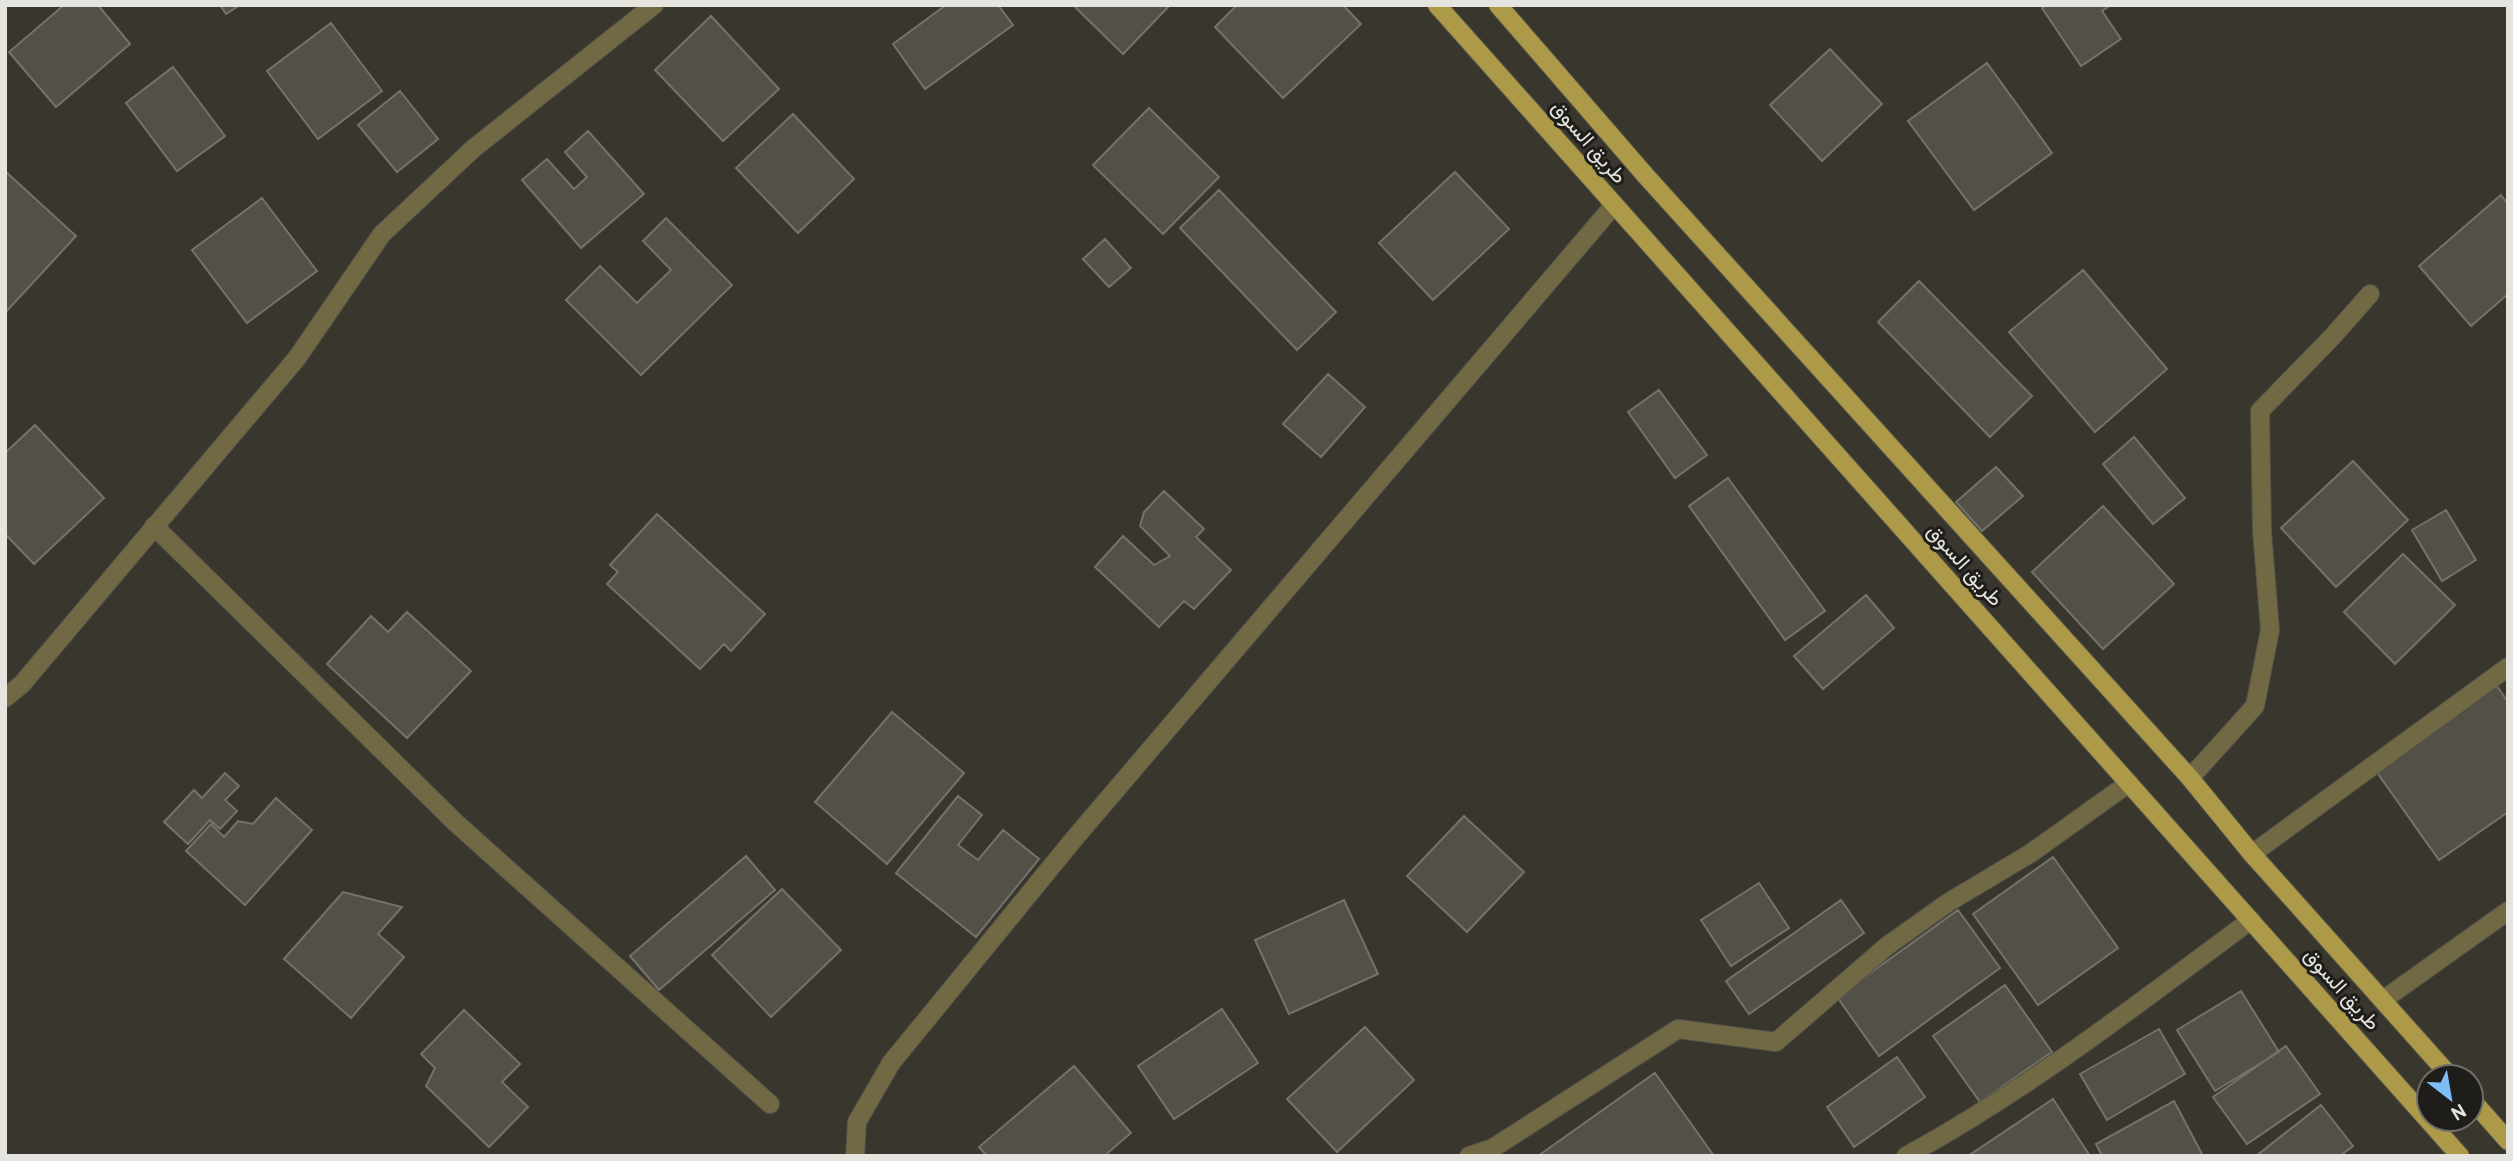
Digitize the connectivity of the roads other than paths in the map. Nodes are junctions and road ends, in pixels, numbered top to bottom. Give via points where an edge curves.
1 (654, 5) edge
2 (1437, 5) edge
3 (1498, 5) edge
4 (1614, 205) junction
5 (2370, 293) dead end
6 (154, 526) junction
7 (2508, 667) edge
8 (5, 698) edge
9 (2190, 778) junction
10 (2129, 783) junction
11 (2252, 854) junction
12 (2508, 911) edge
13 (2251, 920) junction
14 (2383, 1000) junction
15 (2439, 1063) edge
16 (770, 1104) dead end
17 (2485, 1116) edge
18 (2508, 1141) edge
19 (855, 1156) edge
20 (1469, 1156) edge
21 (1906, 1156) edge
22 (2460, 1156) edge

1 - 6 street via 474,148 383,234 298,358
2 - 4 main road, طريق السوق
3 - 9 main road, طريق السوق via 1646,176
4 - 10 main road, طريق السوق
4 - 19 street via 1074,839 891,1063 857,1122
5 - 9 street via 2260,411 2270,630 2255,706
6 - 8 street via 22,684
6 - 16 street via 456,822
7 - 11 street
9 - 11 main road, طريق السوق
10 - 13 main road, طريق السوق
10 - 20 street via 1887,946 1776,1042 1678,1029 1493,1148
11 - 14 main road, طريق السوق
12 - 14 street
13 - 21 street via 2061,1060 1958,1128
13 - 22 main road, طريق السوق
14 - 15 main road, طريق السوق
17 - 18 main road

